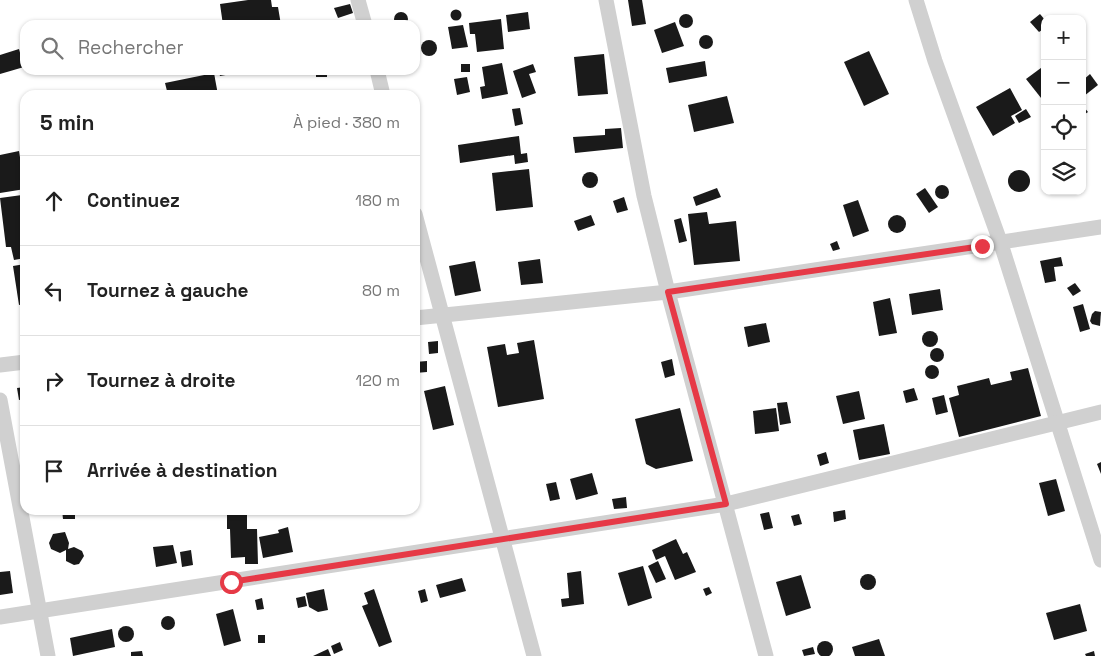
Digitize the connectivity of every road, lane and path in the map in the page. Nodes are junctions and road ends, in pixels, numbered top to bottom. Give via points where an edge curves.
1 (358, 0) edge
2 (606, 0) edge
3 (916, 0) edge
4 (364, 20) edge
5 (378, 75) edge
6 (382, 90) edge
7 (1101, 227) edge
8 (420, 233) edge
9 (1001, 244) junction
10 (668, 292) junction
11 (442, 314) junction
12 (420, 317) edge
13 (20, 363) edge
14 (0, 365) edge
15 (0, 400) edge
16 (1101, 412) edge
17 (1058, 424) junction
18 (726, 504) junction
19 (20, 508) edge
20 (21, 515) edge
21 (501, 540) junction
22 (1101, 560) edge
23 (39, 611) junction
24 (0, 618) edge
25 (48, 656) edge
26 (534, 656) edge
27 (766, 656) edge

1 - 4 street
2 - 10 street via 644,196
3 - 9 street
5 - 6 street
7 - 9 street
8 - 11 street
9 - 10 street
9 - 17 street
10 - 11 street
10 - 18 street
11 - 12 street
11 - 21 street
13 - 14 street
15 - 19 street
16 - 17 street
17 - 18 street
17 - 22 street
18 - 21 street
18 - 27 street
20 - 23 street
21 - 23 street
21 - 26 street
23 - 24 street
23 - 25 street

